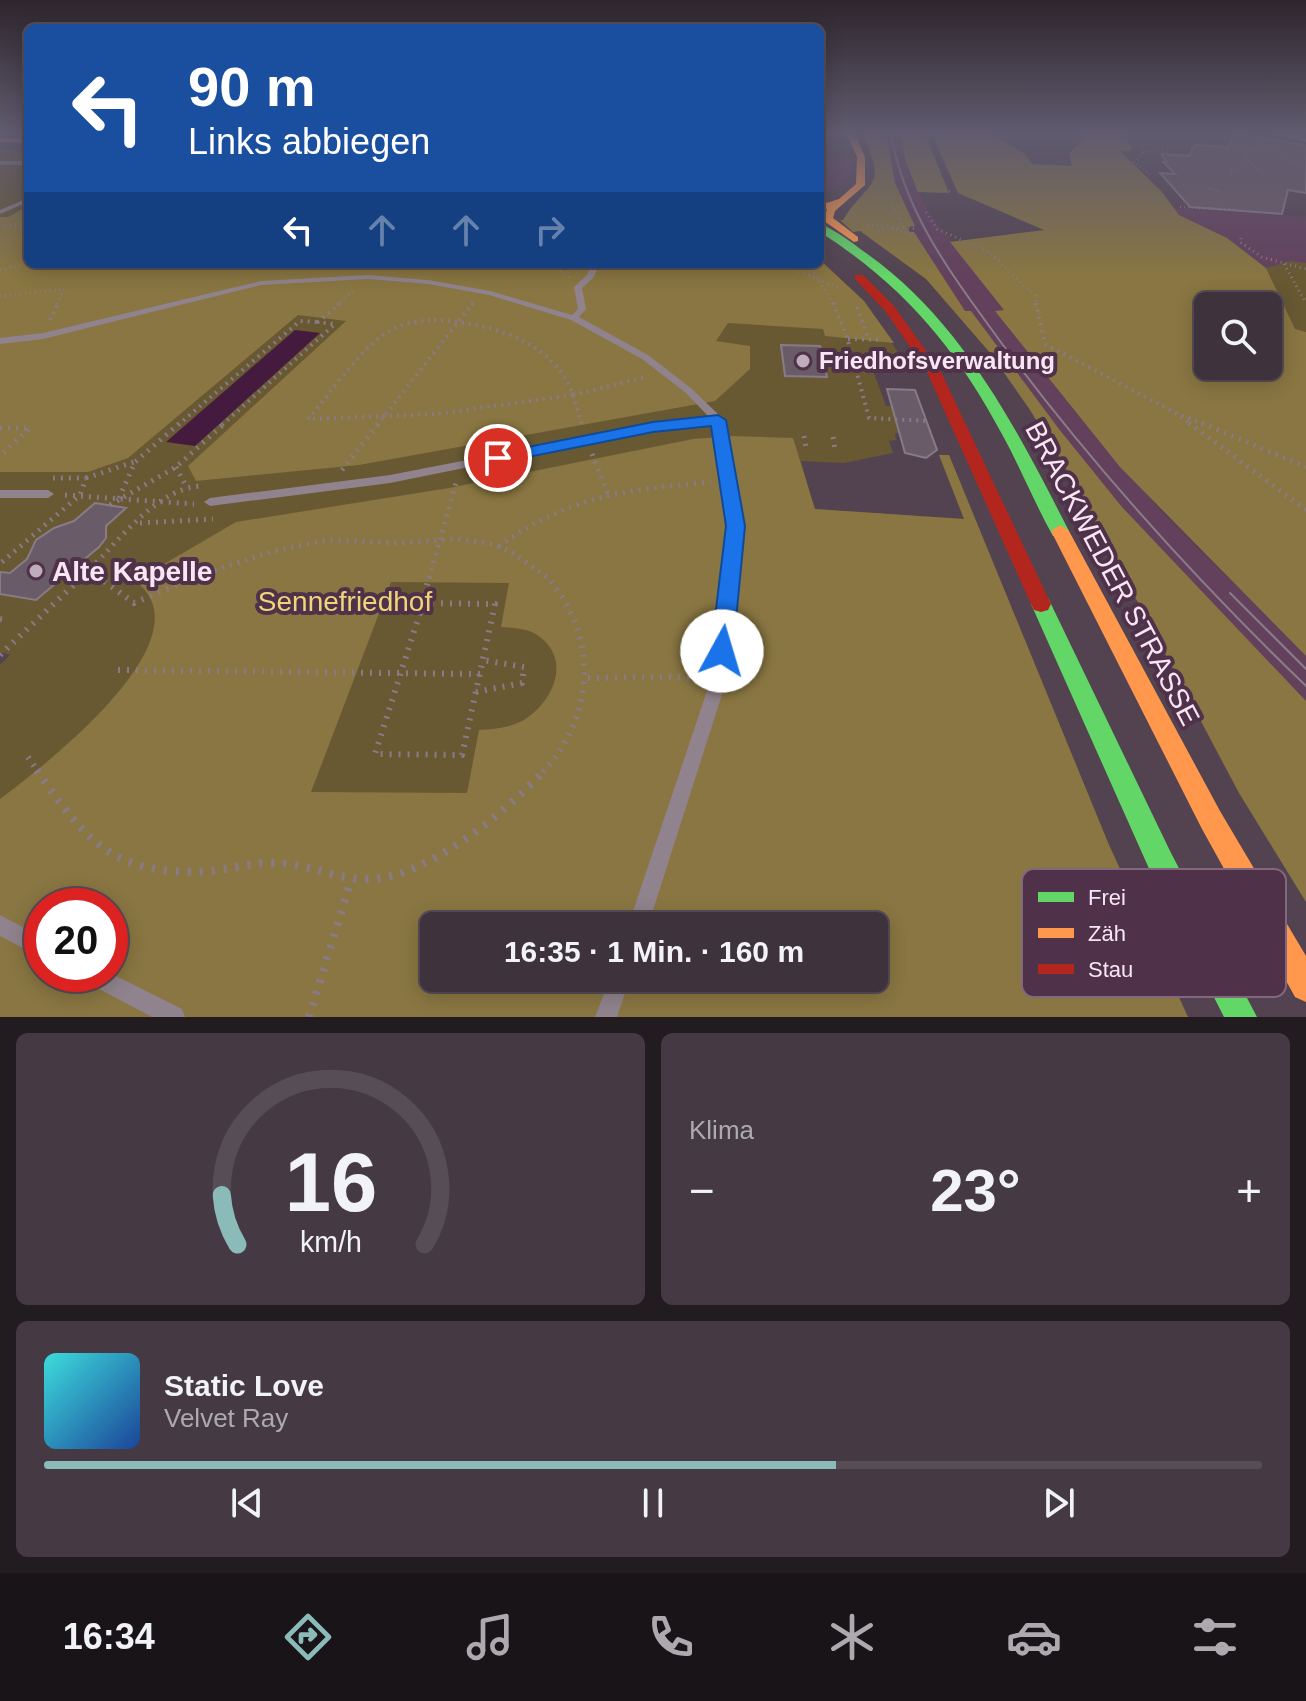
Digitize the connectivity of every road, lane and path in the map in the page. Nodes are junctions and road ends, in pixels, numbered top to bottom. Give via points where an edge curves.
1 (857, 181) edge
2 (863, 181) edge
3 (876, 181) edge
4 (1209, 188) dead end
5 (917, 190) dead end
6 (952, 191) dead end
7 (1221, 192) dead end
8 (824, 196) edge
9 (842, 201) junction
10 (24, 202) edge
11 (824, 206) edge
12 (1180, 207) dead end
13 (1238, 210) dead end
14 (0, 212) edge
15 (926, 212) dead end
16 (0, 225) edge
17 (24, 225) edge
18 (903, 227) junction
19 (918, 229) dead end
20 (824, 230) edge
21 (919, 238) dead end
22 (1241, 238) dead end
23 (824, 249) edge
24 (24, 264) edge
25 (1284, 264) junction
26 (594, 268) edge
27 (792, 268) edge
28 (812, 268) edge
29 (1306, 269) edge
30 (0, 270) edge
31 (368, 277) junction
32 (482, 292) junction
33 (848, 295) dead end
34 (0, 296) edge
35 (913, 298) junction
36 (854, 301) dead end
37 (1306, 303) edge
38 (574, 318) junction
39 (460, 321) junction
40 (318, 322) junction
41 (43, 336) junction
42 (848, 339) junction
43 (0, 341) edge
44 (665, 372) junction
45 (572, 394) junction
46 (1174, 412) junction
47 (383, 417) junction
48 (718, 420) junction
49 (936, 421) dead end
50 (0, 428) edge
51 (804, 436) dead end
52 (833, 437) dead end
53 (586, 439) junction
54 (806, 448) dead end
55 (835, 449) dead end
56 (0, 456) edge
57 (135, 462) junction
58 (176, 467) junction
59 (1306, 467) edge
60 (86, 478) dead end
61 (728, 480) junction
62 (456, 483) dead end
63 (186, 486) dead end
64 (338, 487) junction
65 (0, 494) edge
66 (48, 494) joint
67 (608, 494) junction
68 (80, 495) junction
69 (119, 498) junction
70 (210, 502) joint
71 (158, 503) junction
72 (110, 505) dead end
73 (1306, 510) edge
74 (438, 539) junction
75 (499, 546) junction
76 (2, 562) dead end
77 (89, 570) junction
78 (423, 603) junction
79 (0, 655) edge
80 (483, 660) junction
81 (118, 670) dead end
82 (401, 673) junction
83 (480, 674) junction
84 (588, 678) junction
85 (718, 682) junction
86 (476, 692) junction
87 (28, 757) dead end
88 (1164, 869) edge
89 (1239, 869) edge
90 (351, 880) junction
91 (643, 912) edge
92 (0, 925) edge
93 (24, 938) edge
94 (1286, 951) edge
95 (1306, 986) edge
96 (126, 992) edge
97 (615, 992) edge
98 (1231, 997) edge
99 (174, 1017) edge
100 (309, 1017) edge
101 (606, 1017) edge
102 (1241, 1017) edge

1 - 8 main road
2 - 9 main road
3 - 18 path
4 - 7 path
5 - 6 path
9 - 11 main road
9 - 35 main road via 828,219 898,270
10 - 14 lane
12 - 13 path
15 - 46 path via 937,229 989,252 1035,296 1045,344
16 - 17 path
18 - 19 path
18 - 21 path via 891,229
20 - 35 main road, BRACKWEDER STRASSE
22 - 25 path via 1254,253
23 - 88 main road via 890,309 934,372
24 - 30 path
25 - 29 path
25 - 37 path
26 - 38 lane via 578,287 582,309
27 - 33 path
28 - 42 path via 833,298
31 - 32 lane
31 - 40 path
31 - 41 lane via 261,283
32 - 38 lane
32 - 39 path
34 - 41 path via 64,289
35 - 89 main road, BRACKWEDER STRASSE via 980,384
36 - 42 path via 869,340
38 - 44 lane
39 - 45 path via 533,345 553,360
39 - 47 path
39 - 47 path via 410,323 386,334 308,419
40 - 57 path via 300,321
40 - 58 path via 335,324
41 - 43 lane
42 - 49 path via 869,418
44 - 45 path
44 - 48 lane
45 - 47 path via 466,412
45 - 53 path
46 - 59 path
46 - 73 path
47 - 64 path via 340,473
48 - 53 lane
48 - 61 lane
50 - 56 path via 30,428
51 - 54 path
52 - 55 path
53 - 64 lane
53 - 67 path
57 - 60 path
57 - 69 path
58 - 63 path
58 - 69 path
61 - 67 path
61 - 85 lane via 735,526
62 - 74 path
64 - 70 lane
65 - 66 lane
66 - 68 path
67 - 75 path via 543,515
68 - 69 path
68 - 76 path
69 - 71 path
69 - 72 path
70 - 71 path
71 - 77 path
74 - 75 path
74 - 77 path via 313,542 186,579 134,603
74 - 78 path
75 - 84 path via 551,578 571,607
77 - 79 path
78 - 80 path via 495,604
78 - 82 path
80 - 83 path
80 - 86 path via 524,667 522,683
81 - 82 path
82 - 83 path
82 - 86 path via 375,754 462,755
83 - 86 path
84 - 85 path
84 - 90 path via 580,715 565,744 529,787 465,838 396,875
85 - 91 lane
87 - 90 path via 63,807 105,852 151,869 208,871 262,863 311,866
90 - 100 path
92 - 93 lane
94 - 95 main road, BRACKWEDER STRASSE
96 - 99 lane
97 - 101 lane
98 - 102 main road

